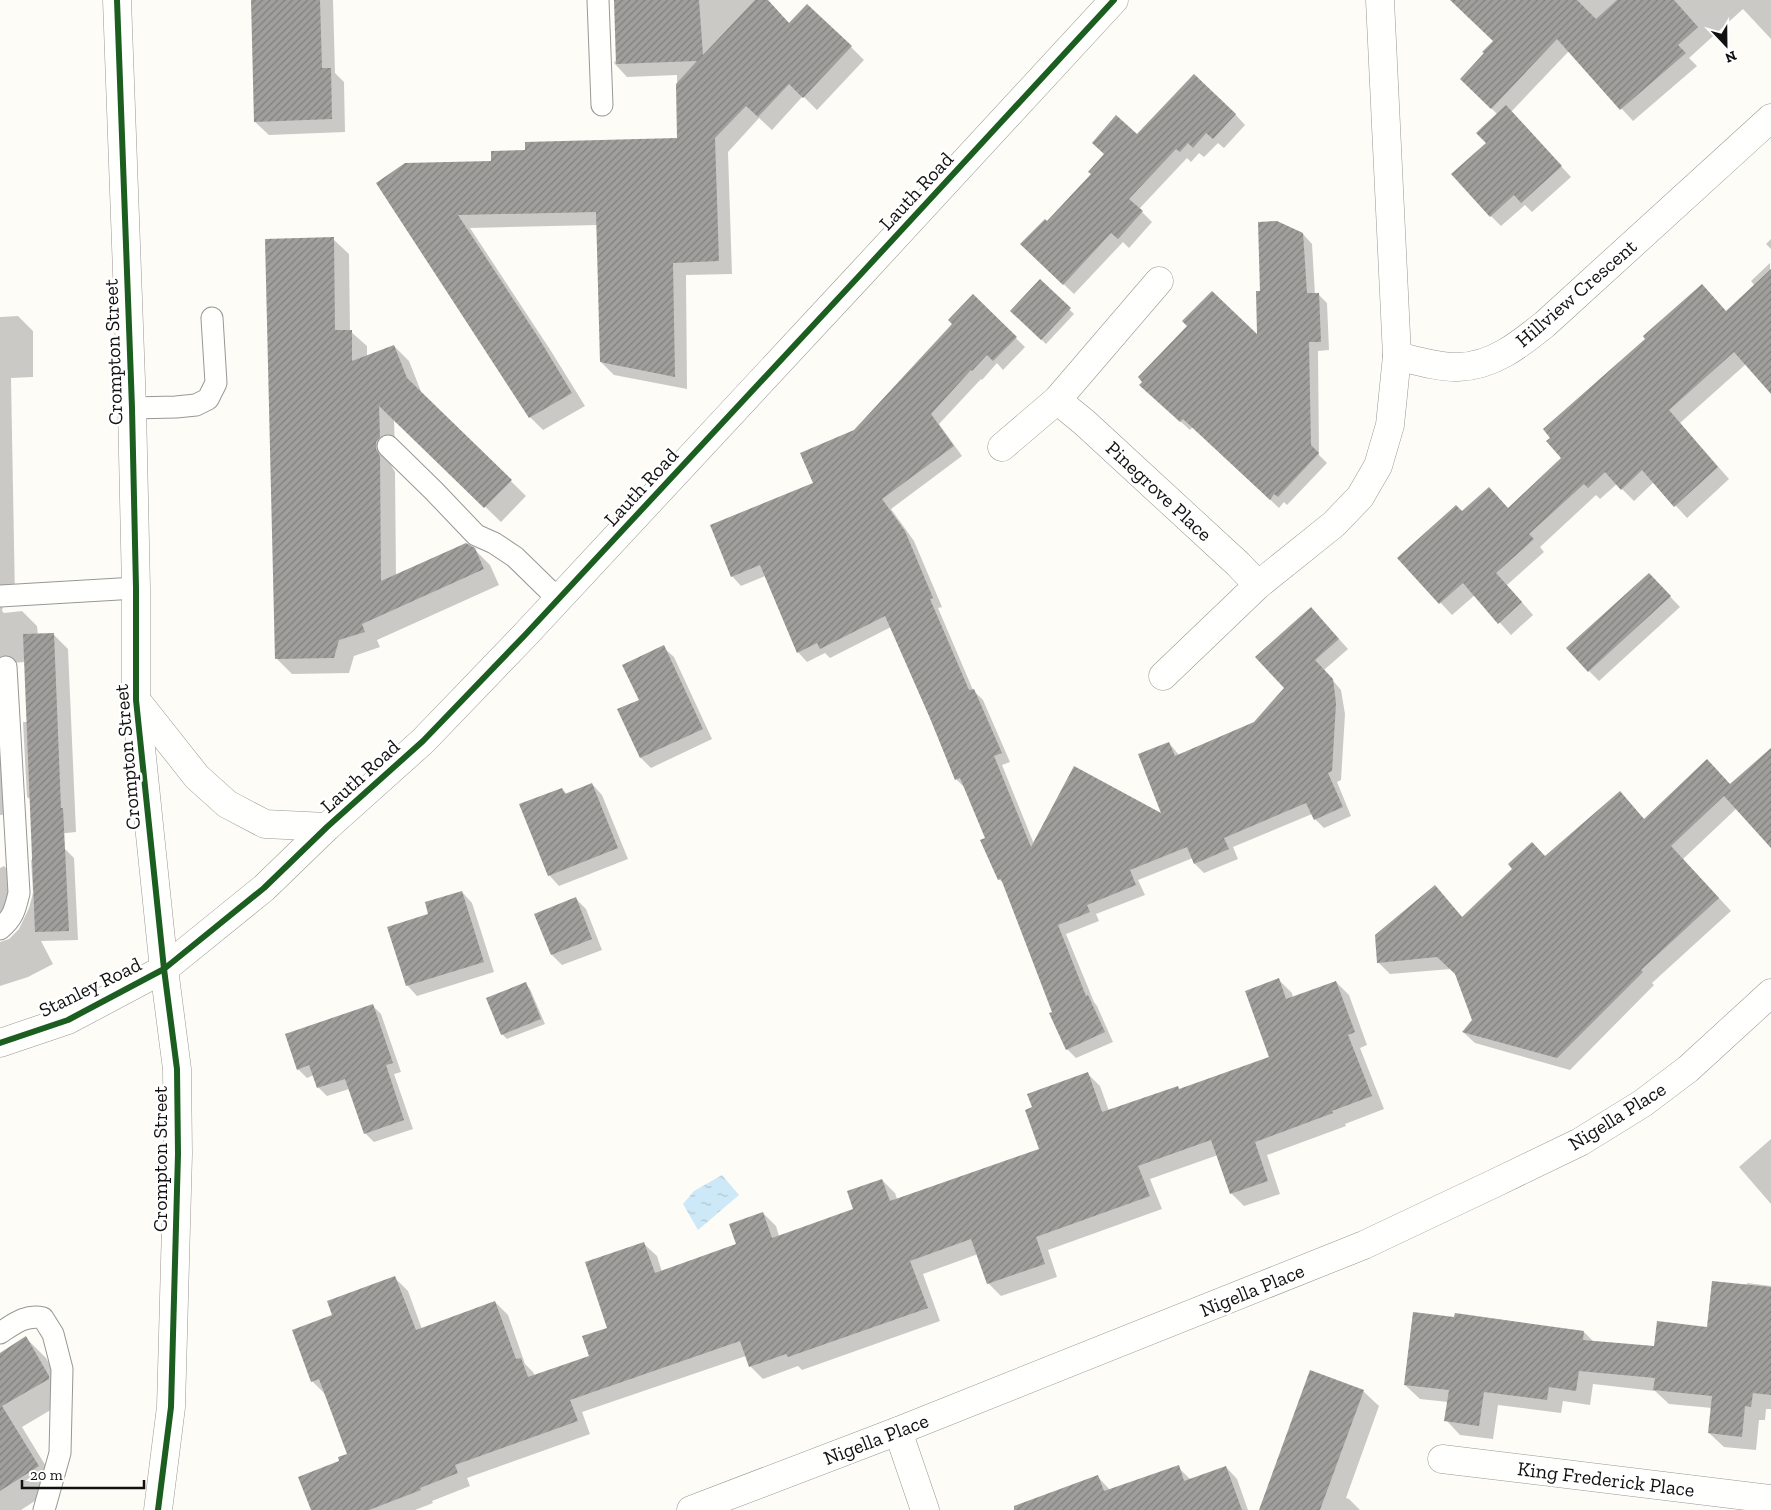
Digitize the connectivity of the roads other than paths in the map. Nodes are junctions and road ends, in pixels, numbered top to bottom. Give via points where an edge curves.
1 (116, 0) edge
2 (598, 0) edge
3 (1114, 0) edge
4 (1380, 0) edge
5 (602, 105) dead end
6 (1771, 118) edge
7 (1158, 281) dead end
8 (212, 318) dead end
9 (1397, 356) junction
10 (1057, 400) junction
11 (132, 408) junction
12 (388, 446) dead end
13 (1002, 447) dead end
14 (1258, 585) junction
15 (136, 588) junction
16 (0, 596) edge
17 (558, 599) junction
18 (6, 667) dead end
19 (1163, 676) dead end
20 (136, 700) junction
21 (327, 827) junction
22 (7, 829) edge
23 (0, 930) edge
24 (164, 969) junction
25 (1771, 993) edge
26 (0, 1043) edge
27 (0, 1333) edge
28 (898, 1431) junction
29 (1442, 1459) dead end
30 (1771, 1499) edge
31 (44, 1510) edge
32 (158, 1510) edge
33 (691, 1510) edge
34 (925, 1510) edge

1 - 11 street, Crompton Street
2 - 5 lane
3 - 17 street, Lauth Road
4 - 9 street
6 - 9 street, Hillview Crescent via 1518,346 1486,363 1456,367
7 - 10 street
8 - 11 lane via 216,383 208,398 196,405 182,407
9 - 14 street via 1390,425 1378,466 1360,497 1334,524
10 - 13 street
10 - 14 street, Pinegrove Place
11 - 15 street, Crompton Street
12 - 17 lane via 476,535 515,557
14 - 19 street
15 - 16 lane
15 - 20 street, Crompton Street
17 - 21 street, Lauth Road via 423,741
18 - 22 lane
20 - 21 street via 197,777 227,804 265,824
20 - 24 street, Crompton Street
21 - 24 street, Lauth Road via 264,888
22 - 23 lane via 18,893 10,921
24 - 26 street, Stanley Road via 68,1020
24 - 32 street, Crompton Street via 176,1069 178,1154 171,1407
25 - 28 street, Nigella Place via 1688,1069 1643,1103 1580,1142 1364,1245
27 - 31 lane via 23,1319 43,1318 53,1334 62,1369 60,1453
28 - 33 street, Nigella Place
28 - 34 street
29 - 30 street, King Frederick Place

